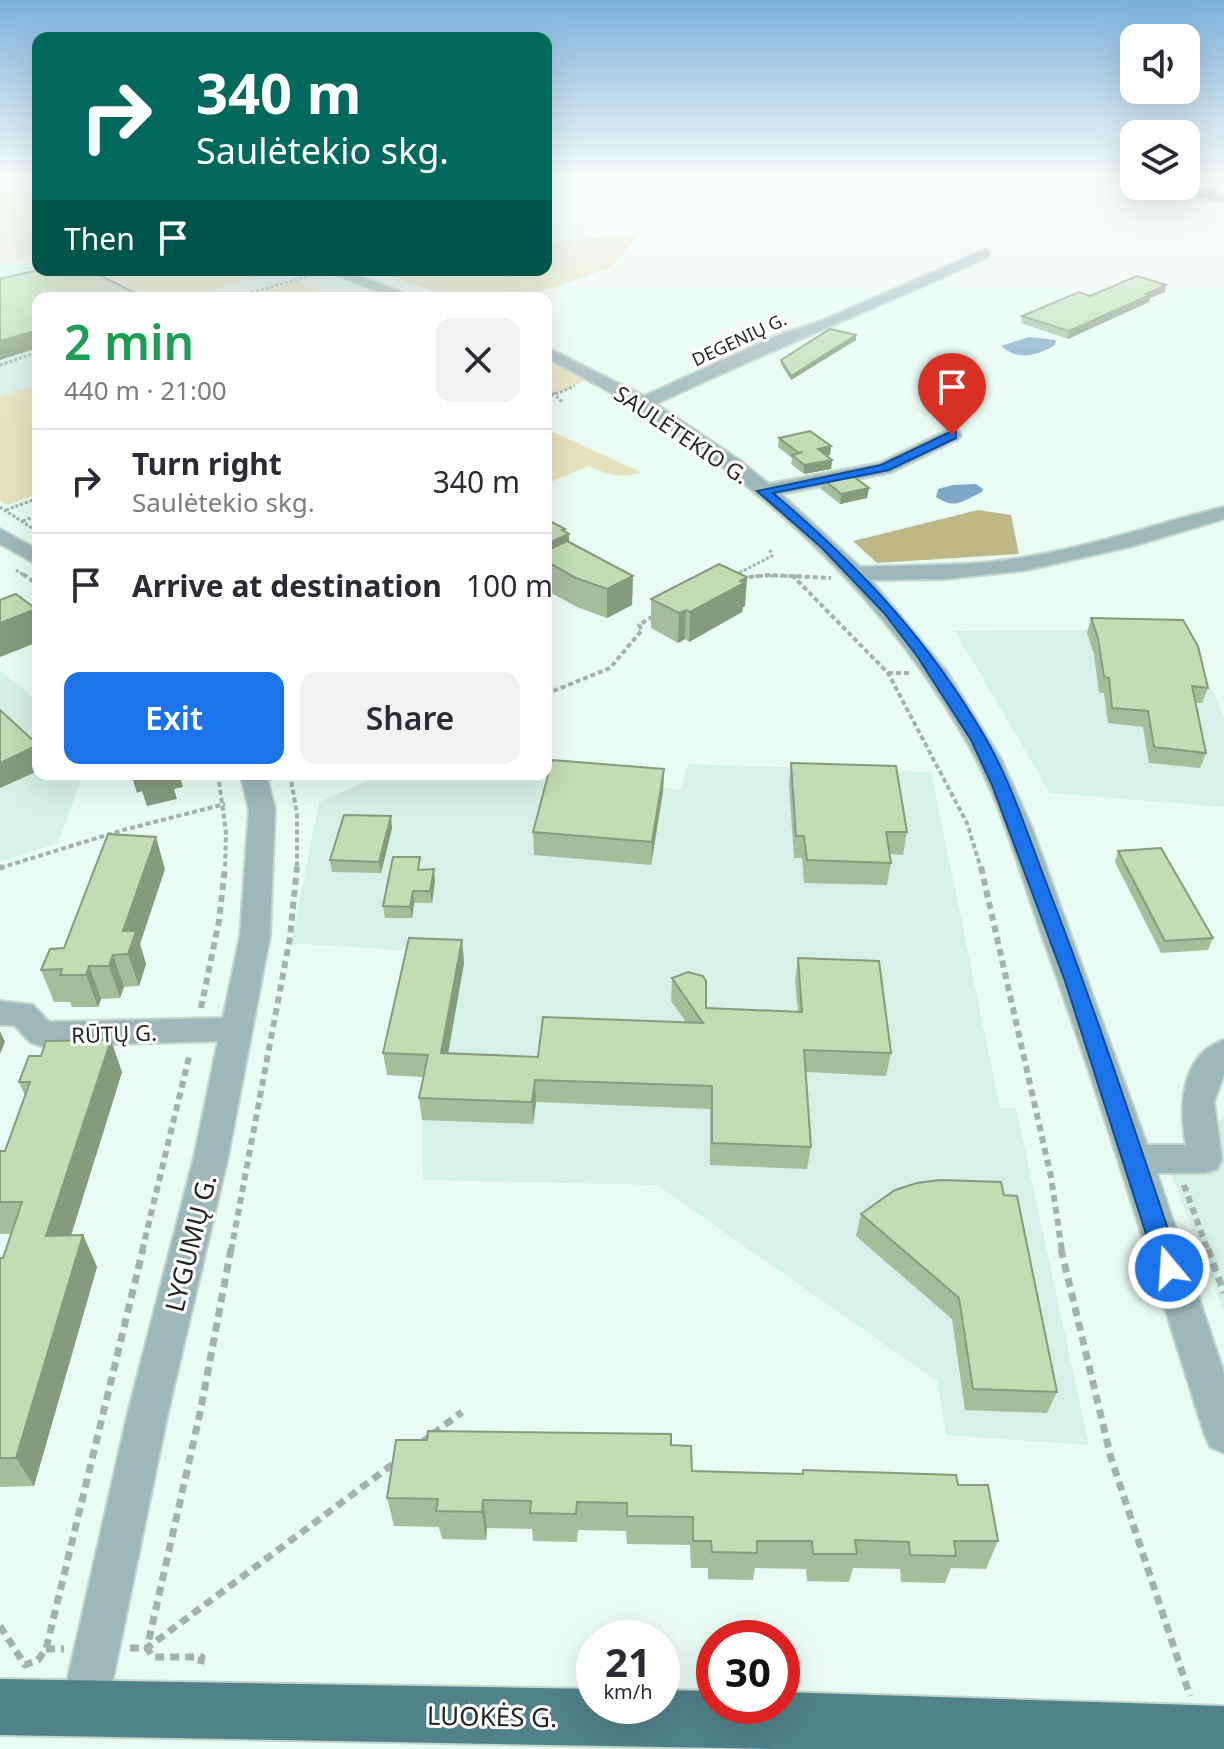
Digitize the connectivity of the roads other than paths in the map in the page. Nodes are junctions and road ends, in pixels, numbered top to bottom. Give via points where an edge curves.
1 (967, 262) edge
2 (336, 276) edge
3 (389, 292) edge
4 (552, 355) edge
5 (643, 403) junction
6 (952, 435) dead end
7 (764, 491) junction
8 (1224, 513) edge
9 (0, 535) edge
10 (32, 555) edge
11 (862, 582) junction
12 (255, 780) edge
13 (0, 1013) edge
14 (237, 1029) junction
15 (1224, 1052) edge
16 (1133, 1159) junction
17 (1224, 1433) edge
18 (0, 1707) edge
19 (84, 1708) junction
20 (1214, 1735) edge

1 - 5 street, DEGENIŲ G.
2 - 3 street
4 - 5 street, SAULĖTEKIO G.
5 - 7 street, SAULĖTEKIO G.
6 - 7 street via 885,468
7 - 11 street, SAULĖTEKIO G.
8 - 11 street via 1030,564
9 - 10 street
11 - 16 street, SAULĖTEKIO G. via 911,636 956,702 1000,785 1075,981
12 - 14 street, LYGUMŲ G. via 262,809 260,876
13 - 14 street, RŪTŲ G. via 22,1013 41,1034
14 - 19 street, LYGUMŲ G.
15 - 16 street via 1198,1088 1205,1159
16 - 17 street, SAULĖTEKIO G.
18 - 19 main road, LUOKĖS G.
19 - 20 main road, LUOKĖS G. via 859,1722

